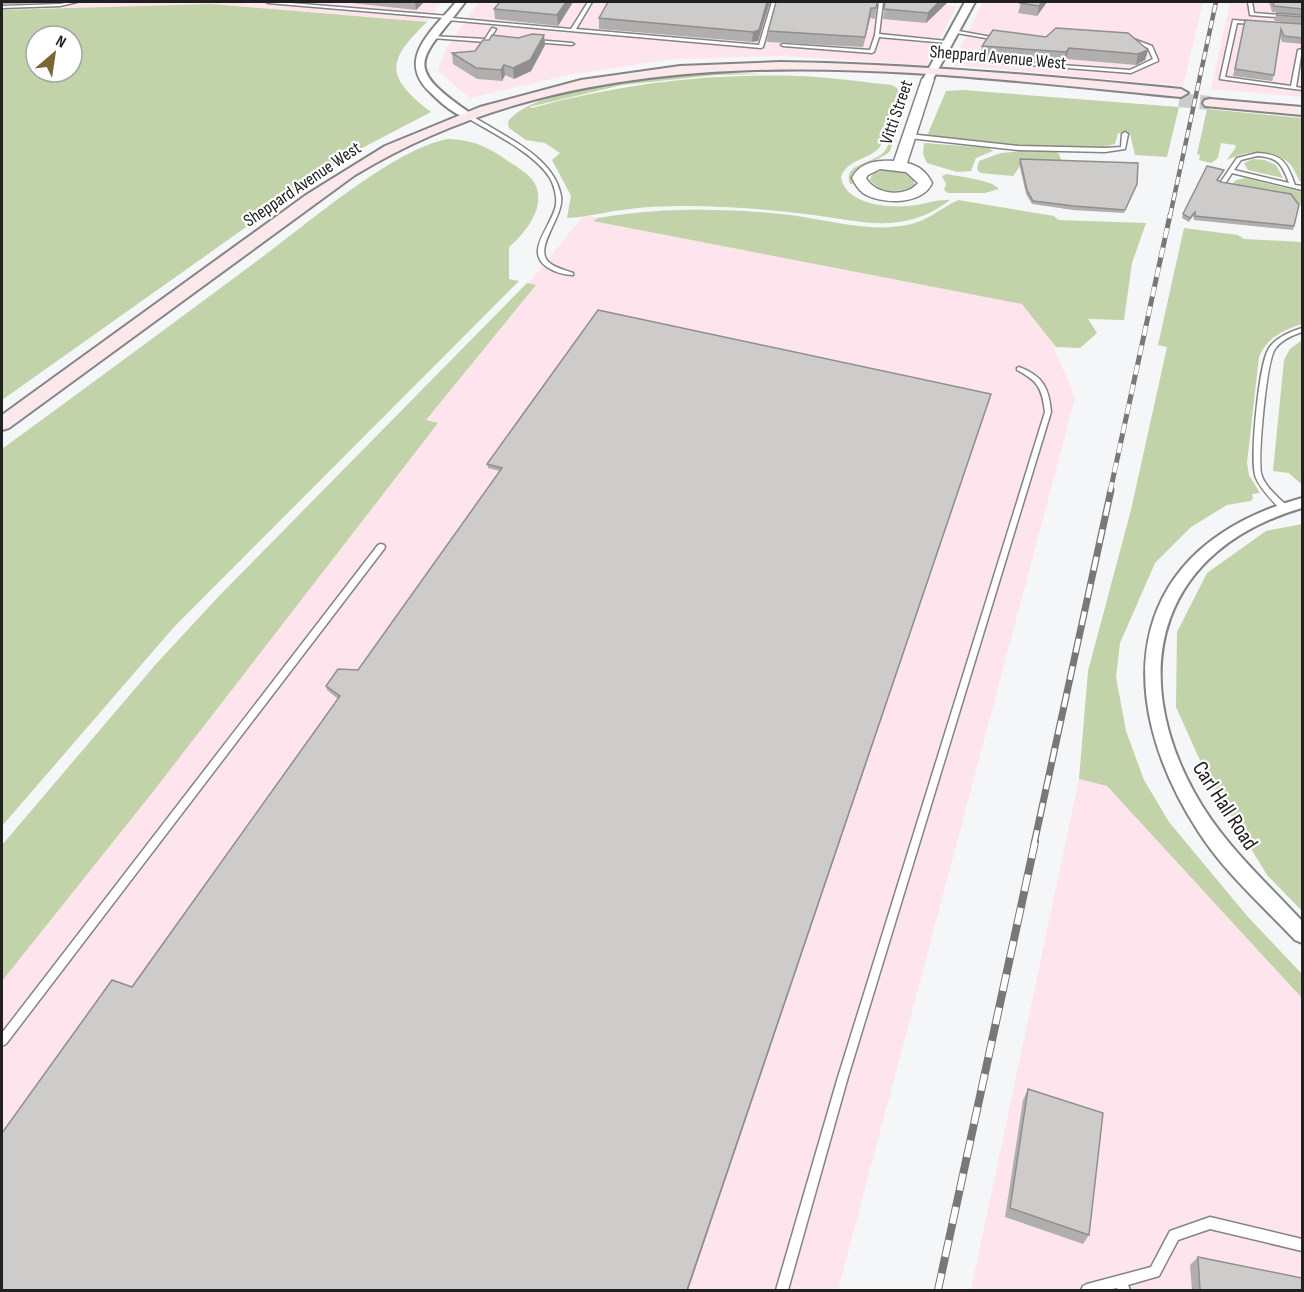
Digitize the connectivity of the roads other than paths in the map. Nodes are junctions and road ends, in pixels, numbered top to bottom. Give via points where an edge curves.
1 (75, 2) edge
2 (268, 2) edge
3 (460, 2) edge
4 (590, 2) edge
5 (774, 2) edge
6 (881, 2) edge
7 (970, 2) edge
8 (1250, 2) edge
9 (2, 7) edge
10 (448, 18) junction
11 (1302, 18) edge
12 (1258, 23) edge
13 (494, 29) dead end
14 (573, 30) junction
15 (953, 32) junction
16 (877, 34) junction
17 (432, 37) junction
18 (1120, 38) edge
19 (1006, 40) edge
20 (483, 41) junction
21 (493, 42) edge
22 (947, 42) junction
23 (526, 43) edge
24 (572, 44) dead end
25 (783, 45) edge
26 (474, 50) edge
27 (1302, 51) edge
28 (939, 57) junction
29 (930, 75) junction
30 (1293, 88) junction
31 (1302, 89) edge
32 (1180, 97) tunnel mouth
33 (1302, 104) edge
34 (1302, 111) edge
35 (466, 115) junction
36 (1125, 134) dead end
37 (909, 136) junction
38 (899, 165) dead end
39 (1231, 171) junction
40 (1223, 183) edge
41 (1292, 185) junction
42 (1302, 188) edge
43 (571, 274) dead end
44 (1302, 330) edge
45 (1019, 369) dead end
46 (2, 424) edge
47 (1302, 503) edge
48 (1284, 508) junction
49 (381, 547) dead end
50 (1302, 934) edge
51 (2, 1041) edge
52 (1302, 1245) edge
53 (1122, 1286) edge
54 (782, 1290) edge
55 (1088, 1290) edge

1 - 9 lane
2 - 10 lane
3 - 10 street
4 - 14 lane
5 - 14 lane via 761,47
6 - 16 lane
7 - 15 street
8 - 11 lane via 1252,14
10 - 14 lane
10 - 17 street
12 - 30 lane via 1235,21 1222,78
13 - 20 lane
15 - 19 lane
15 - 22 street
16 - 22 lane
16 - 25 lane via 872,52
17 - 20 lane
17 - 35 street via 418,57 419,71 435,93
18 - 28 lane via 1150,47 1156,60 1131,72
20 - 21 lane
20 - 26 lane
22 - 28 street
23 - 24 lane
27 - 30 lane
28 - 29 street
29 - 32 main road, Sheppard Avenue West
29 - 35 main road, Sheppard Avenue West via 852,65 708,66 655,71 548,92
29 - 37 street, Vitti Street
30 - 31 lane
33 - 34 main road via 1211,99
35 - 43 lane via 538,161 551,177 559,203 540,250 541,258
35 - 46 main road, Sheppard Avenue West via 346,173
36 - 37 lane via 1123,148 1105,150 1019,148
37 - 38 street, Vitti Street
39 - 40 lane
39 - 41 lane
39 - 41 lane via 1242,157 1266,156 1284,164
41 - 42 lane
44 - 48 lane via 1283,339 1269,354 1262,404 1257,471
45 - 54 lane via 1037,378 1047,394 1048,412 843,1077
47 - 48 street, Carl Hall Road
48 - 50 street, Carl Hall Road via 1216,542 1180,581 1157,629 1152,681 1163,740 1190,799 1226,854
49 - 51 lane
52 - 53 lane via 1210,1223 1174,1235 1155,1272
53 - 55 lane

